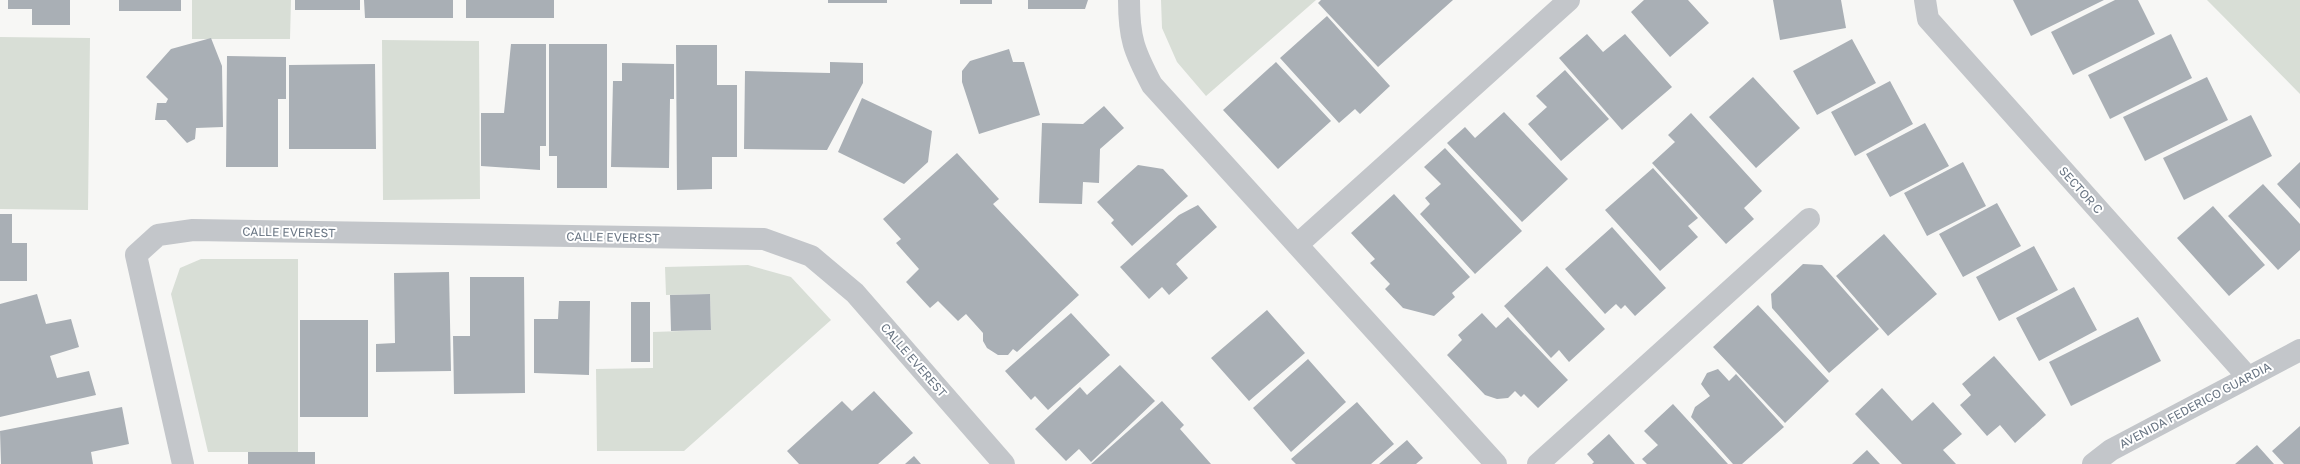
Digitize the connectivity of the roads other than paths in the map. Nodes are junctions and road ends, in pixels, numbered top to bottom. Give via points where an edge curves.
1 (1129, 0) edge
2 (1569, 0) edge
3 (1925, 0) edge
4 (1809, 219) dead end
5 (1297, 245) junction
6 (2300, 350) edge
7 (2247, 376) junction
8 (183, 464) edge
9 (1004, 464) edge
10 (1496, 464) edge
11 (1538, 464) edge
12 (2093, 464) edge

1 - 5 street via 1129,30 1137,57 1152,85
2 - 5 street
3 - 7 street, SECTOR C via 1928,19
4 - 11 street
5 - 10 street
6 - 7 street, AVENIDA FEDERICO GUARDIA
7 - 12 street, AVENIDA FEDERICO GUARDIA via 2111,450
8 - 9 street, CALLE EVEREST via 136,255 158,234 194,230 764,239 811,256 855,293

